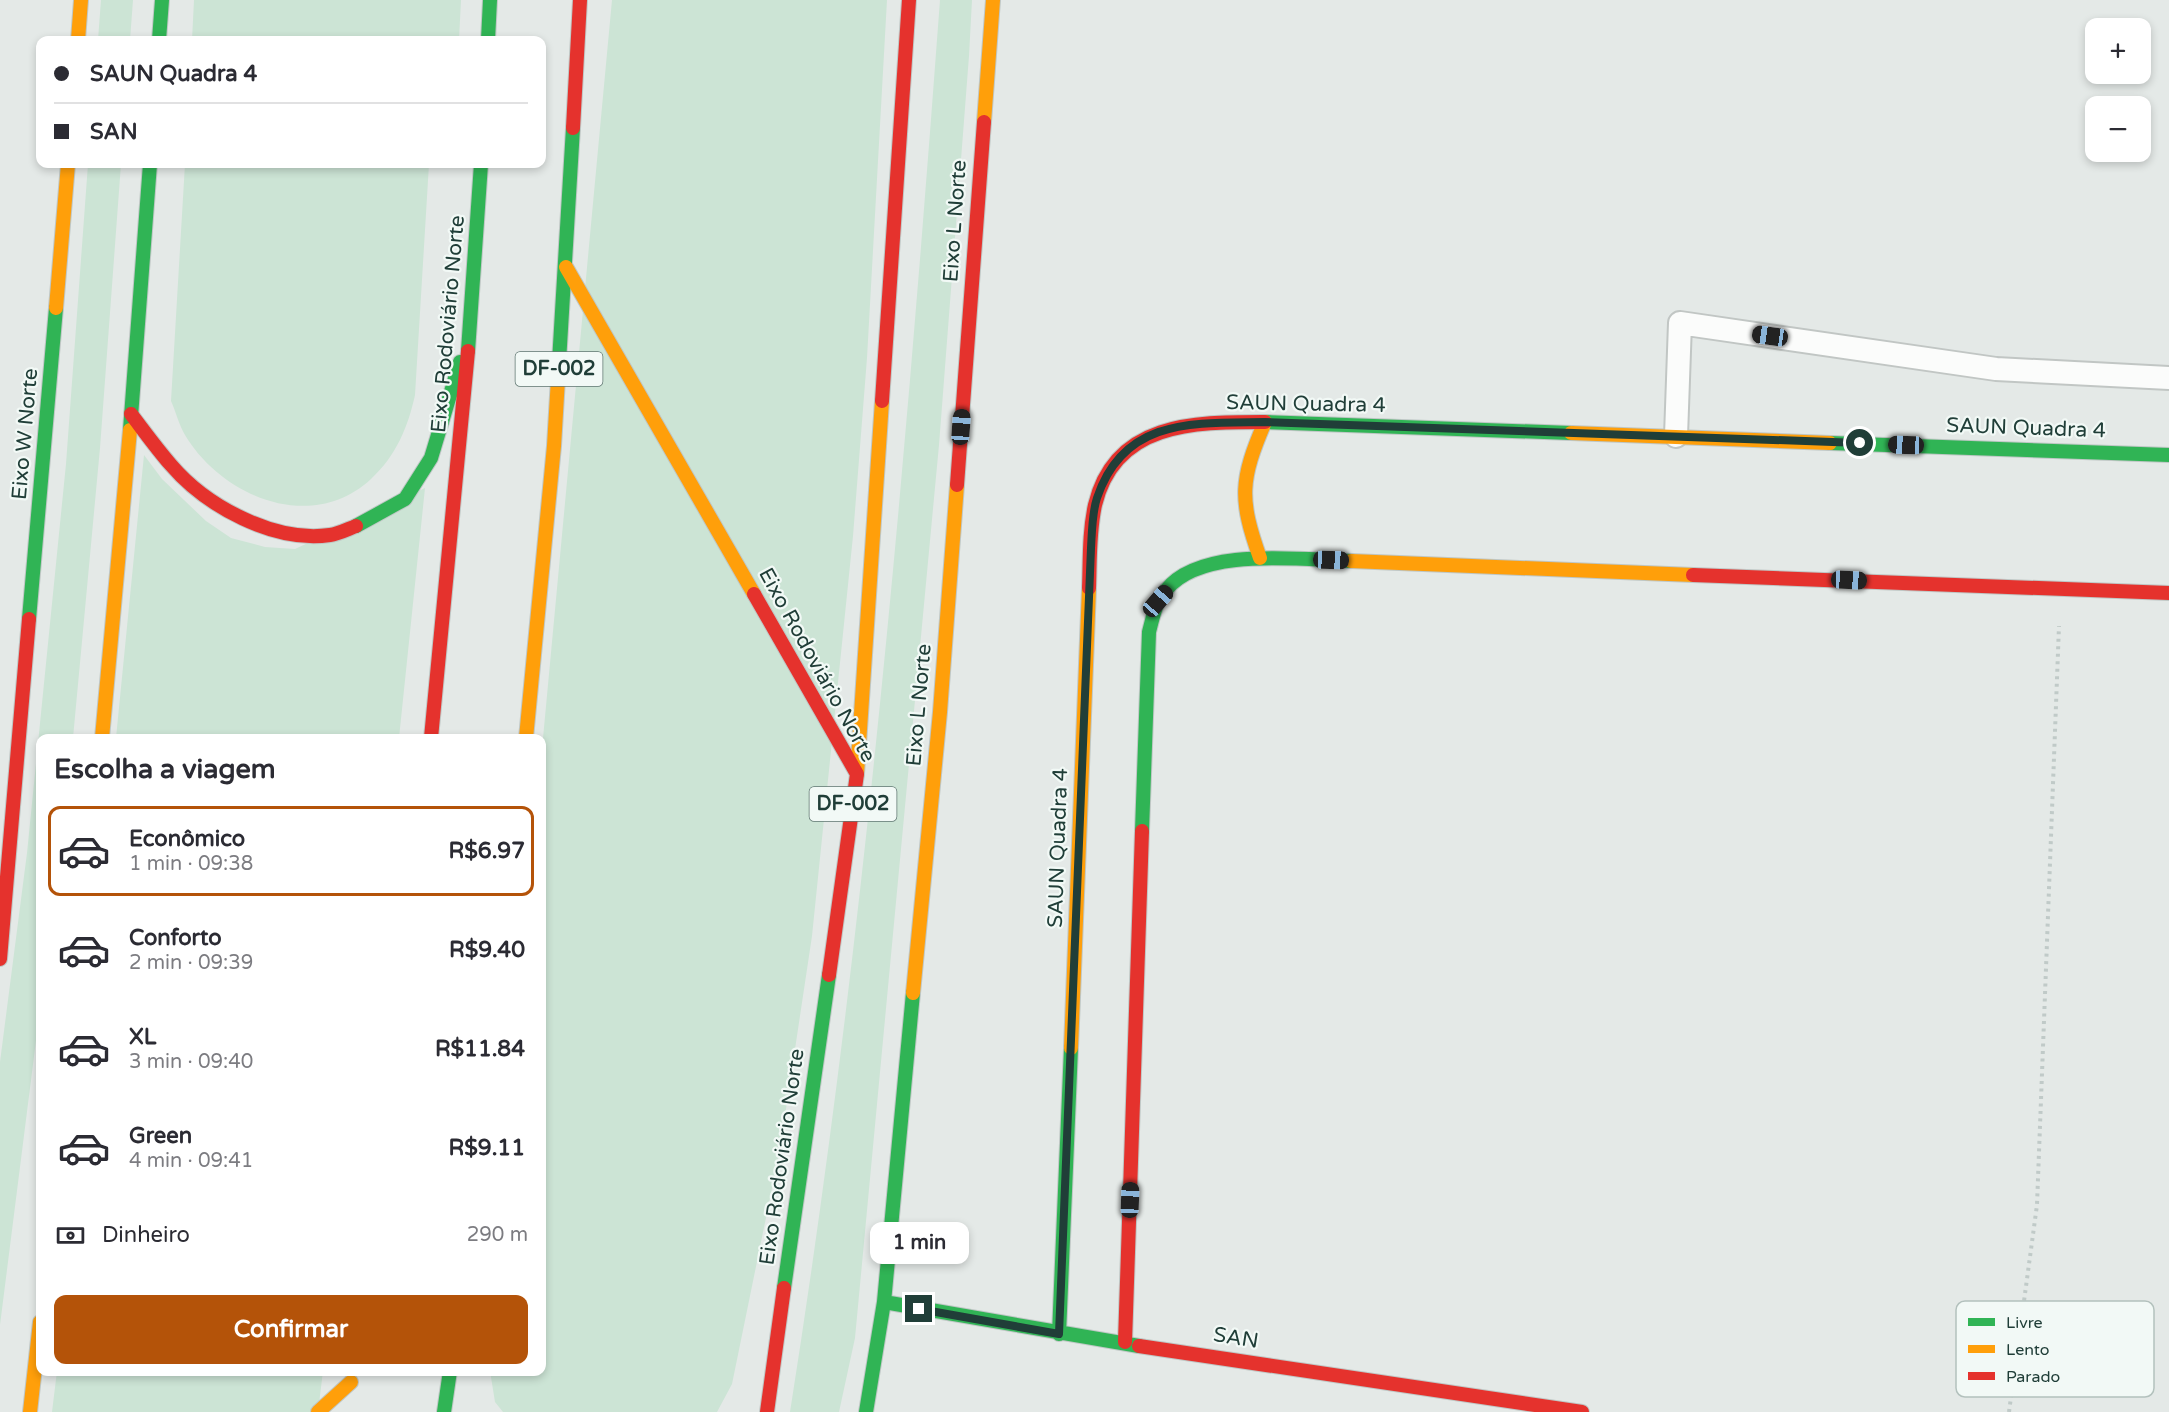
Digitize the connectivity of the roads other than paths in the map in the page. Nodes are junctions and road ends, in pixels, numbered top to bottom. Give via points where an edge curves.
1 (81, 0) edge
2 (162, 0) edge
3 (490, 0) edge
4 (580, 0) edge
5 (909, 0) edge
6 (993, 0) edge
7 (78, 36) edge
8 (159, 36) edge
9 (488, 36) edge
10 (68, 168) edge
11 (150, 168) edge
12 (481, 168) edge
13 (566, 267) junction
14 (471, 323) junction
15 (2169, 378) edge
16 (131, 414) junction
17 (1265, 422) junction
18 (1676, 436) junction
19 (2169, 455) edge
20 (1260, 558) junction
21 (2169, 593) edge
22 (102, 734) edge
23 (431, 734) edge
24 (526, 734) edge
25 (857, 774) junction
26 (0, 959) edge
27 (884, 1302) junction
28 (1059, 1334) junction
29 (1125, 1342) junction
30 (36, 1358) edge
31 (449, 1376) edge
32 (352, 1377) edge
33 (447, 1393) junction
34 (349, 1402) dead end
35 (459, 1406) dead end
36 (766, 1410) edge
37 (30, 1412) edge
38 (318, 1412) edge
39 (444, 1412) edge
40 (866, 1412) edge
41 (1582, 1412) edge

1 - 7 main road
2 - 8 main road
3 - 9 main road
4 - 13 main road, DF-002
5 - 25 main road
6 - 27 main road, Eixo L Norte via 940,712
10 - 26 main road, Eixo W Norte
11 - 16 main road
12 - 14 main road, Eixo Rodoviário Norte
13 - 24 main road, DF-002 via 554,446
13 - 25 main road, Eixo Rodoviário Norte / DF-002
14 - 16 main road via 431,458 405,499 363,524 330,535 302,535 260,526 219,508 172,467
14 - 23 main road, Eixo Rodoviário Norte
15 - 18 lane via 1996,369 1680,323
16 - 22 main road
17 - 18 main road, SAUN Quadra 4
17 - 20 main road via 1245,468 1243,499
17 - 28 main road, SAUN Quadra 4 via 1188,423 1164,429 1128,447 1108,471 1096,500
18 - 19 main road, SAUN Quadra 4
20 - 21 main road
20 - 29 main road via 1197,567 1174,582 1158,601 1149,632
25 - 36 main road, Eixo Rodoviário Norte / DF-002
27 - 28 main road, SAN
27 - 40 main road, Eixo L Norte
28 - 29 main road, SAN
29 - 41 main road, SAN
30 - 37 main road
31 - 33 main road
32 - 34 main road
32 - 38 main road
33 - 35 main road
33 - 39 main road

